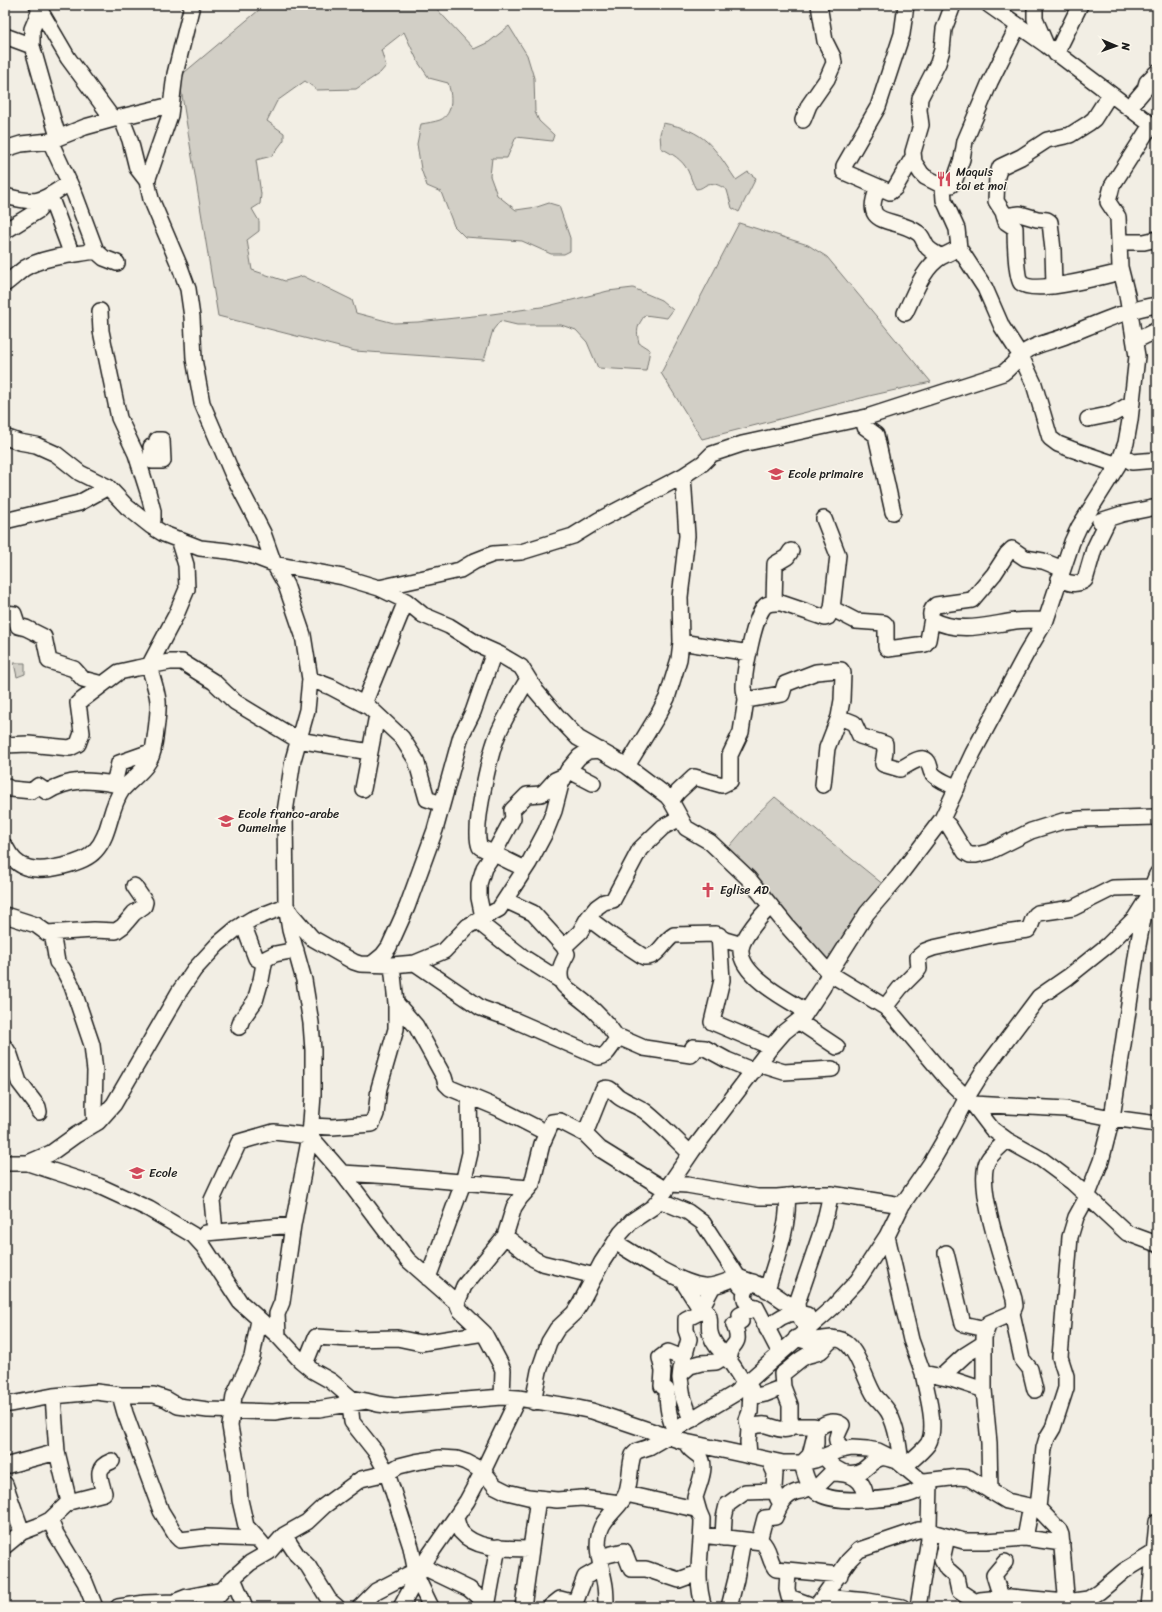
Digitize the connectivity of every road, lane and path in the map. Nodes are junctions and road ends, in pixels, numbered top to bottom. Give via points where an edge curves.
1 (192, 5) edge
2 (819, 5) edge
3 (906, 5) edge
4 (953, 5) edge
5 (989, 5) edge
6 (1035, 5) edge
7 (1080, 5) edge
8 (39, 7) edge
9 (1018, 26) junction
10 (5, 36) edge
11 (32, 46) junction
12 (1051, 50) junction
13 (1157, 72) edge
14 (1157, 80) edge
15 (1145, 89) junction
16 (1110, 94) junction
17 (171, 105) junction
18 (1129, 108) junction
19 (117, 118) junction
20 (803, 120) dead end
21 (1154, 127) edge
22 (54, 139) junction
23 (5, 149) edge
24 (913, 157) junction
25 (147, 180) junction
26 (69, 183) junction
27 (943, 186) junction
28 (878, 188) junction
29 (5, 196) edge
30 (45, 198) junction
31 (1004, 216) junction
32 (5, 231) edge
33 (1157, 239) edge
34 (1119, 242) junction
35 (959, 248) junction
36 (96, 251) junction
37 (72, 255) junction
38 (941, 257) junction
39 (117, 263) dead end
40 (1121, 272) junction
41 (5, 284) edge
42 (1054, 286) junction
43 (1157, 305) edge
44 (1130, 310) junction
45 (100, 312) dead end
46 (905, 313) dead end
47 (1157, 330) edge
48 (1135, 341) junction
49 (1021, 356) junction
50 (1132, 403) junction
51 (864, 418) junction
52 (1088, 419) dead end
53 (5, 436) edge
54 (1120, 460) junction
55 (1157, 460) edge
56 (683, 476) junction
57 (108, 487) junction
58 (1157, 507) edge
59 (894, 512) dead end
60 (1109, 518) junction
61 (824, 519) dead end
62 (5, 521) edge
63 (1082, 522) junction
64 (151, 526) junction
65 (178, 539) junction
66 (791, 551) dead end
67 (274, 564) junction
68 (1061, 574) junction
69 (379, 588) junction
70 (406, 600) junction
71 (774, 603) junction
72 (832, 609) junction
73 (5, 613) edge
74 (932, 618) junction
75 (1046, 620) junction
76 (681, 642) junction
77 (494, 652) junction
78 (749, 653) junction
79 (149, 666) junction
80 (310, 679) junction
81 (528, 679) junction
82 (102, 684) junction
83 (746, 700) junction
84 (364, 704) junction
85 (377, 715) junction
86 (839, 717) junction
87 (298, 740) junction
88 (5, 745) edge
89 (600, 750) junction
90 (153, 751) junction
91 (370, 752) junction
92 (627, 766) junction
93 (566, 773) junction
94 (593, 783) dead end
95 (823, 785) dead end
96 (5, 786) edge
97 (956, 788) junction
98 (364, 789) dead end
99 (671, 801) junction
100 (442, 804) junction
101 (1157, 817) edge
102 (680, 818) junction
103 (942, 819) junction
104 (5, 846) edge
105 (494, 853) junction
106 (525, 869) junction
107 (134, 886) dead end
108 (1152, 887) edge
109 (505, 900) junction
110 (286, 906) junction
111 (771, 906) junction
112 (5, 915) edge
113 (588, 918) junction
114 (480, 919) junction
115 (243, 924) junction
116 (52, 933) junction
117 (719, 935) junction
118 (742, 945) junction
119 (564, 947) junction
120 (296, 950) junction
121 (265, 959) junction
122 (415, 962) junction
123 (372, 964) junction
124 (392, 965) junction
125 (829, 973) junction
126 (561, 982) junction
127 (396, 1003) junction
128 (885, 1008) junction
129 (802, 1016) junction
130 (239, 1027) dead end
131 (618, 1039) junction
132 (5, 1047) edge
133 (770, 1047) junction
134 (837, 1047) dead end
135 (756, 1067) junction
136 (832, 1069) dead end
137 (469, 1096) junction
138 (970, 1101) junction
139 (39, 1112) dead end
140 (1112, 1118) junction
141 (95, 1124) junction
142 (1157, 1124) edge
143 (311, 1131) junction
144 (547, 1133) junction
145 (585, 1134) junction
146 (1007, 1140) junction
147 (690, 1153) junction
148 (5, 1163) edge
149 (28, 1163) junction
150 (342, 1173) junction
151 (463, 1183) junction
152 (529, 1188) junction
153 (665, 1191) junction
154 (831, 1194) junction
155 (787, 1196) junction
156 (1087, 1197) junction
157 (902, 1205) junction
158 (293, 1225) junction
159 (215, 1232) junction
160 (193, 1235) junction
161 (505, 1236) junction
162 (887, 1236) junction
163 (615, 1242) junction
164 (1157, 1244) edge
165 (946, 1253) dead end
166 (594, 1276) junction
167 (428, 1278) junction
168 (684, 1281) junction
169 (746, 1282) junction
170 (713, 1286) junction
171 (767, 1290) junction
172 (456, 1303) junction
173 (700, 1307) junction
174 (756, 1307) junction
175 (798, 1310) junction
176 (1012, 1313) junction
177 (259, 1320) junction
178 (767, 1328) junction
179 (812, 1328) junction
180 (484, 1333) junction
181 (278, 1336) junction
182 (985, 1336) junction
183 (838, 1339) junction
184 (683, 1358) junction
185 (727, 1358) junction
186 (774, 1358) junction
187 (305, 1364) junction
188 (923, 1373) junction
189 (681, 1374) junction
190 (942, 1377) junction
191 (782, 1381) junction
192 (750, 1387) junction
193 (984, 1390) junction
194 (1035, 1390) dead end
195 (120, 1395) junction
196 (53, 1396) junction
197 (502, 1397) junction
198 (518, 1398) junction
199 (366, 1401) junction
200 (533, 1402) junction
201 (5, 1404) edge
202 (350, 1404) junction
203 (232, 1411) junction
204 (691, 1420) junction
205 (790, 1426) junction
206 (749, 1427) junction
207 (817, 1432) junction
208 (672, 1433) junction
209 (686, 1442) junction
210 (846, 1450) junction
211 (57, 1452) junction
212 (749, 1455) junction
213 (821, 1457) junction
214 (769, 1460) junction
215 (112, 1461) dead end
216 (802, 1463) junction
217 (901, 1463) junction
218 (5, 1466) edge
219 (869, 1466) junction
220 (484, 1471) junction
221 (387, 1473) junction
222 (845, 1473) junction
223 (928, 1481) junction
224 (5, 1484) edge
225 (813, 1488) junction
226 (775, 1491) junction
227 (990, 1491) junction
228 (864, 1493) junction
229 (538, 1498) junction
230 (623, 1499) junction
231 (69, 1502) junction
232 (1034, 1507) junction
233 (778, 1508) junction
234 (699, 1512) junction
235 (456, 1518) junction
236 (50, 1520) junction
237 (1157, 1522) edge
238 (22, 1532) junction
239 (930, 1532) junction
240 (284, 1535) junction
241 (702, 1535) junction
242 (947, 1537) junction
243 (723, 1538) junction
244 (1025, 1538) junction
245 (258, 1539) junction
246 (743, 1540) junction
247 (759, 1541) junction
248 (1062, 1543) junction
249 (5, 1546) edge
250 (498, 1547) junction
251 (531, 1549) junction
252 (269, 1552) junction
253 (1155, 1553) edge
254 (1005, 1562) dead end
255 (600, 1563) junction
256 (788, 1571) junction
257 (418, 1572) junction
258 (698, 1573) junction
259 (840, 1575) junction
260 (233, 1578) junction
261 (223, 1590) junction
262 (1001, 1598) junction
263 (819, 1604) edge
264 (574, 1605) edge
265 (976, 1605) edge
266 (1066, 1605) edge
267 (487, 1606) edge
268 (95, 1607) edge
269 (118, 1607) edge
270 (208, 1607) edge
271 (245, 1607) edge
272 (337, 1607) edge
273 (360, 1607) edge
274 (402, 1607) edge
275 (431, 1607) edge
276 (523, 1607) edge
277 (550, 1607) edge
278 (606, 1607) edge
279 (704, 1607) edge
280 (729, 1607) edge
281 (902, 1607) edge
282 (918, 1607) edge
283 (1149, 1607) edge

1 - 17 street via 175,74
2 - 20 street via 825,41 834,63
3 - 28 street via 900,42 878,107 844,169 847,174
4 - 24 street via 944,29 938,63 920,98 921,125
5 - 9 street
6 - 12 street via 1035,19
7 - 12 street
8 - 11 street via 32,29
8 - 19 street via 68,58
9 - 12 street
9 - 27 street via 965,141 954,182
10 - 11 street
11 - 22 street
12 - 16 street
13 - 15 street via 1147,82
14 - 15 street
15 - 18 street
16 - 18 street
16 - 31 street via 1094,120 1070,135 1047,140 1000,167 996,201
17 - 19 street
17 - 25 street via 170,115
18 - 21 street
19 - 22 street
19 - 25 street via 130,140 137,168
21 - 34 street via 1112,186 1108,198 1109,206 1118,217
22 - 23 street
22 - 26 street
24 - 27 street via 925,177
24 - 28 street via 893,190
25 - 67 street via 151,199 188,289 194,359 202,402 232,473 263,533
26 - 30 street
26 - 36 street
27 - 35 street via 944,200 957,229
28 - 38 street via 873,200 875,214 880,219 902,224 918,233 930,249
29 - 30 street via 30,202
30 - 32 street via 39,210
30 - 37 street
31 - 42 street via 1006,222 1015,228 1017,265 1021,283 1033,288
31 - 42 street via 1020,214 1050,222
33 - 34 street
34 - 40 street
35 - 38 street
35 - 49 street via 981,280 1002,327
36 - 37 street
36 - 39 street via 104,258
37 - 41 street via 33,264
38 - 46 street via 925,272
40 - 42 street
40 - 44 street
43 - 44 street
44 - 48 street
44 - 49 street via 1038,345
45 - 64 street via 100,331 119,418 136,454 148,492 153,511
47 - 48 street
48 - 50 street via 1137,356
49 - 51 street via 1003,373
49 - 54 street via 1034,384 1050,438 1067,448
50 - 52 street via 1112,414
50 - 54 street via 1126,443
51 - 56 street via 742,444 712,454
51 - 59 street via 865,427 876,435
53 - 57 street via 56,454 80,473
54 - 55 street
54 - 63 street
56 - 69 street via 573,536 521,552 494,554 460,570
56 - 76 street via 687,536 680,597
57 - 62 street via 79,504
57 - 64 street via 127,507
58 - 60 street
60 - 63 street via 1094,523
60 - 68 street via 1094,549 1085,580 1073,584
61 - 72 street via 838,556
63 - 68 street
64 - 65 street
65 - 67 street via 200,548 253,556
65 - 79 street via 186,565 186,589 176,615
66 - 71 street via 787,557 775,564
67 - 69 street via 343,577
67 - 80 street via 286,585 303,635
68 - 74 street via 1044,562 1025,558 1012,549 972,600 936,605 931,611
68 - 75 street
69 - 70 street
70 - 77 street via 423,615
70 - 84 street
71 - 72 street via 825,618
71 - 78 street via 762,609
72 - 74 street via 856,622 884,623 888,649 925,644
73 - 82 street via 14,614 18,626 44,637 49,661 74,669 83,679
74 - 75 street via 937,622 966,628
75 - 97 street
76 - 78 street
76 - 92 street via 679,659 667,698
77 - 81 street via 521,667
77 - 100 street via 473,712 461,736
78 - 83 street via 745,674
79 - 82 street via 119,672
79 - 87 street via 182,662 214,682 235,702
79 - 90 street via 158,702
80 - 84 street
80 - 87 street via 307,710
81 - 89 street via 558,718 578,738
81 - 105 street via 496,740 477,824 480,847
82 - 88 street via 78,703 82,733 78,744 70,748 28,744
83 - 86 street via 782,694 785,684 810,673 838,670 843,673
83 - 99 street via 741,732 730,755 730,781 722,785 694,778
84 - 85 street
85 - 91 street
85 - 100 street via 412,751 427,799
86 - 95 street via 827,748
86 - 97 street via 854,723 860,736 884,744 883,764 900,769 922,758 928,761 932,773
87 - 91 street
87 - 110 street via 284,812
89 - 92 street
89 - 93 street via 588,751 579,757
90 - 96 street via 119,764 114,784 85,780 59,784 47,792 38,786 32,791
90 - 104 street via 148,764 121,791 107,832 95,851 81,861 47,869 28,868 12,859
91 - 98 street
92 - 99 street
93 - 94 street
93 - 105 street via 541,794 527,796 512,810 513,818
93 - 106 street via 546,831
97 - 103 street
99 - 102 street
100 - 123 street via 407,907 392,941 383,955
101 - 103 street via 1063,821 1031,831 989,852 976,855 965,852
102 - 111 street via 686,828 710,842 722,853
102 - 113 street via 663,827 640,849 613,900 597,907
103 - 125 street via 868,913
105 - 106 street
105 - 114 street via 484,868 479,884
106 - 109 street
107 - 116 street via 145,902 144,906 116,931
108 - 128 street via 1113,888 1073,908 1038,913 1028,930 998,934 925,951 918,957 919,969
108 - 138 street via 1136,918 1121,933 1039,997 982,1073
108 - 140 street via 1137,951
109 - 114 street via 499,908
109 - 119 street via 533,913
110 - 115 street
110 - 120 street
110 - 123 street via 312,938 354,962
111 - 118 street via 764,912
111 - 125 street
112 - 116 street
113 - 117 street via 648,958 674,935
113 - 119 street via 580,932
114 - 122 street via 468,926 444,951
114 - 126 street via 523,957
115 - 121 street via 256,958 261,961
115 - 141 street via 218,944 194,970 114,1104
116 - 141 street via 57,962 72,986 92,1046 95,1071
117 - 118 street via 725,940
117 - 133 street via 722,980 712,1022
118 - 129 street via 743,960 759,981
119 - 126 street via 567,954 561,965
120 - 121 street via 275,954
120 - 143 street via 305,986 313,1050
121 - 130 street via 255,1001
122 - 124 street
122 - 131 street via 480,1008 599,1057
123 - 124 street
124 - 127 street
125 - 128 street
125 - 129 street via 823,987
126 - 131 street via 591,1007
127 - 137 street via 416,1026 446,1084
127 - 143 street via 396,1029 379,1088 376,1114 372,1124
128 - 138 street via 948,1080
129 - 133 street
129 - 134 street
131 - 135 street via 644,1048 691,1055 692,1048 700,1047
132 - 139 street via 20,1082
133 - 135 street
135 - 136 street via 784,1072
135 - 147 street
137 - 144 street
137 - 151 street via 470,1153
138 - 140 street via 1066,1109
138 - 146 street via 992,1129
138 - 157 street
140 - 142 street
140 - 156 street via 1101,1161
141 - 149 street via 51,1153
143 - 150 street
143 - 158 street
143 - 159 street via 274,1132 239,1142 212,1200
144 - 145 street via 552,1122 560,1121
144 - 152 street
145 - 147 street via 603,1089 609,1088 618,1097 646,1112
145 - 153 street via 600,1149
146 - 156 street via 1041,1159 1072,1182
146 - 176 street via 987,1161 983,1180 996,1239 1014,1299
147 - 153 street
148 - 149 street
149 - 160 street via 111,1192 149,1209
150 - 151 street
150 - 167 street via 408,1260
151 - 152 street
151 - 167 street
152 - 161 street via 514,1207
153 - 155 street via 686,1185 757,1197
153 - 163 street via 653,1207 632,1221
153 - 169 street via 703,1223
154 - 155 street
154 - 157 street
154 - 175 street via 824,1224 801,1291
155 - 171 street via 784,1229
156 - 164 street via 1127,1233
156 - 232 street via 1076,1217 1070,1237 1060,1357 1066,1376 1066,1388 1044,1448
157 - 162 street
158 - 159 street
158 - 181 street via 282,1302 277,1314
159 - 160 street
160 - 177 street via 211,1256 240,1302
161 - 166 street via 542,1263
161 - 172 street via 464,1286
162 - 179 street via 858,1280
162 - 188 street via 911,1340
163 - 166 street
163 - 168 street
165 - 182 street via 963,1324
166 - 200 street via 574,1313 557,1329 549,1342 539,1370
167 - 172 street
168 - 170 street
168 - 173 street
169 - 170 street
169 - 171 street
169 - 174 street via 746,1301
170 - 173 street
171 - 175 street
172 - 180 street
173 - 184 street via 698,1313 689,1317 685,1323 689,1339
173 - 185 street via 708,1313 711,1336
174 - 178 street
174 - 185 street via 740,1315 741,1321 734,1325 739,1336
175 - 178 street via 782,1316
175 - 179 street
176 - 182 street via 988,1323
176 - 194 street via 1022,1359 1030,1369
177 - 181 street
177 - 203 street via 252,1358 234,1396
178 - 186 street
179 - 183 street
179 - 183 street via 806,1341
179 - 186 street
180 - 187 street via 421,1343 397,1338 316,1337
180 - 197 street via 503,1370
181 - 187 street
182 - 190 street
182 - 193 street
183 - 191 street via 829,1342 822,1350 806,1356
183 - 217 street via 848,1344 854,1352 866,1380 889,1413 899,1446
184 - 189 street
184 - 208 street via 668,1352 660,1358 663,1371 662,1386 667,1390
185 - 189 street via 690,1366
185 - 192 street
186 - 191 street via 775,1370
186 - 192 street
187 - 199 street via 332,1381 351,1398
188 - 190 street
188 - 217 street via 932,1417 932,1432 928,1443
189 - 204 street via 683,1396
190 - 193 street
191 - 192 street via 765,1394
191 - 205 street via 790,1405
192 - 204 street
192 - 206 street via 750,1412 747,1420
193 - 227 street
195 - 196 street via 96,1392
195 - 203 street via 154,1395 178,1406
195 - 245 street via 161,1511 177,1537 180,1540 206,1537
196 - 201 street
196 - 211 street
197 - 198 street
197 - 199 street via 394,1406
198 - 200 street
198 - 220 street
199 - 202 street
200 - 208 street via 573,1406
202 - 203 street via 274,1412
202 - 221 street via 352,1422 375,1451
203 - 245 street via 230,1426 240,1500 246,1526
204 - 208 street
205 - 206 street via 786,1430 765,1424
205 - 207 street via 814,1426
206 - 212 street
207 - 210 street via 829,1422 842,1424 836,1438 838,1444
207 - 213 street via 816,1448
207 - 216 street via 810,1455
208 - 209 street
208 - 230 street via 634,1455
209 - 212 street
209 - 234 street via 688,1447 700,1456 703,1463 695,1498
210 - 213 street
210 - 217 street via 867,1449
211 - 218 street
211 - 231 street
212 - 214 street
213 - 216 street
213 - 222 street
214 - 216 street
214 - 226 street via 775,1473
215 - 231 street via 105,1464 100,1471 104,1493
216 - 225 street
217 - 219 street via 882,1458
217 - 223 street via 920,1480
219 - 222 street via 854,1473
219 - 228 street
220 - 221 street via 457,1459 440,1458 404,1465
220 - 229 street via 495,1486 507,1492
220 - 235 street
221 - 240 street via 360,1479 324,1506 308,1522
221 - 257 street
222 - 225 street via 831,1473
222 - 228 street via 859,1480
223 - 227 street via 964,1477
223 - 228 street via 915,1492 877,1500
223 - 239 street
224 - 238 street
225 - 228 street via 828,1498
225 - 233 street via 789,1495
226 - 233 street via 779,1501
226 - 243 street via 744,1492 727,1505
227 - 232 street via 1007,1501
229 - 230 street
229 - 251 street
230 - 234 street via 695,1509
230 - 255 street via 602,1526 598,1544
231 - 236 street
232 - 244 street
232 - 248 street via 1059,1530
233 - 247 street via 775,1517 765,1518
234 - 241 street via 702,1519
235 - 250 street via 461,1532 475,1542
235 - 257 street
236 - 238 street
236 - 268 street via 85,1582
237 - 253 street
238 - 249 street
239 - 242 street
239 - 259 street via 918,1530 859,1550
239 - 282 street
240 - 252 street
240 - 272 street via 308,1566 329,1600
241 - 243 street
241 - 258 street
242 - 244 street via 964,1541
242 - 265 street via 942,1560 956,1577 959,1591
243 - 246 street
244 - 248 street
245 - 252 street
246 - 247 street
246 - 280 street
247 - 256 street via 766,1547 774,1568
248 - 266 street
250 - 251 street
250 - 267 street
251 - 276 street
252 - 260 street via 250,1563
253 - 266 street via 1124,1571 1094,1596
253 - 283 street
254 - 262 street via 994,1575
255 - 258 street via 624,1550 631,1568 646,1568 679,1580
255 - 264 street via 585,1577
255 - 278 street
256 - 259 street
256 - 263 street via 789,1597
257 - 267 street via 469,1589
257 - 273 street via 376,1591
257 - 274 street
257 - 275 street
258 - 279 street
259 - 263 street
260 - 261 street
260 - 271 street
261 - 269 street via 174,1602
261 - 270 street
262 - 265 street via 980,1600
262 - 266 street via 1033,1598
263 - 281 street via 868,1601
264 - 277 street via 560,1600

